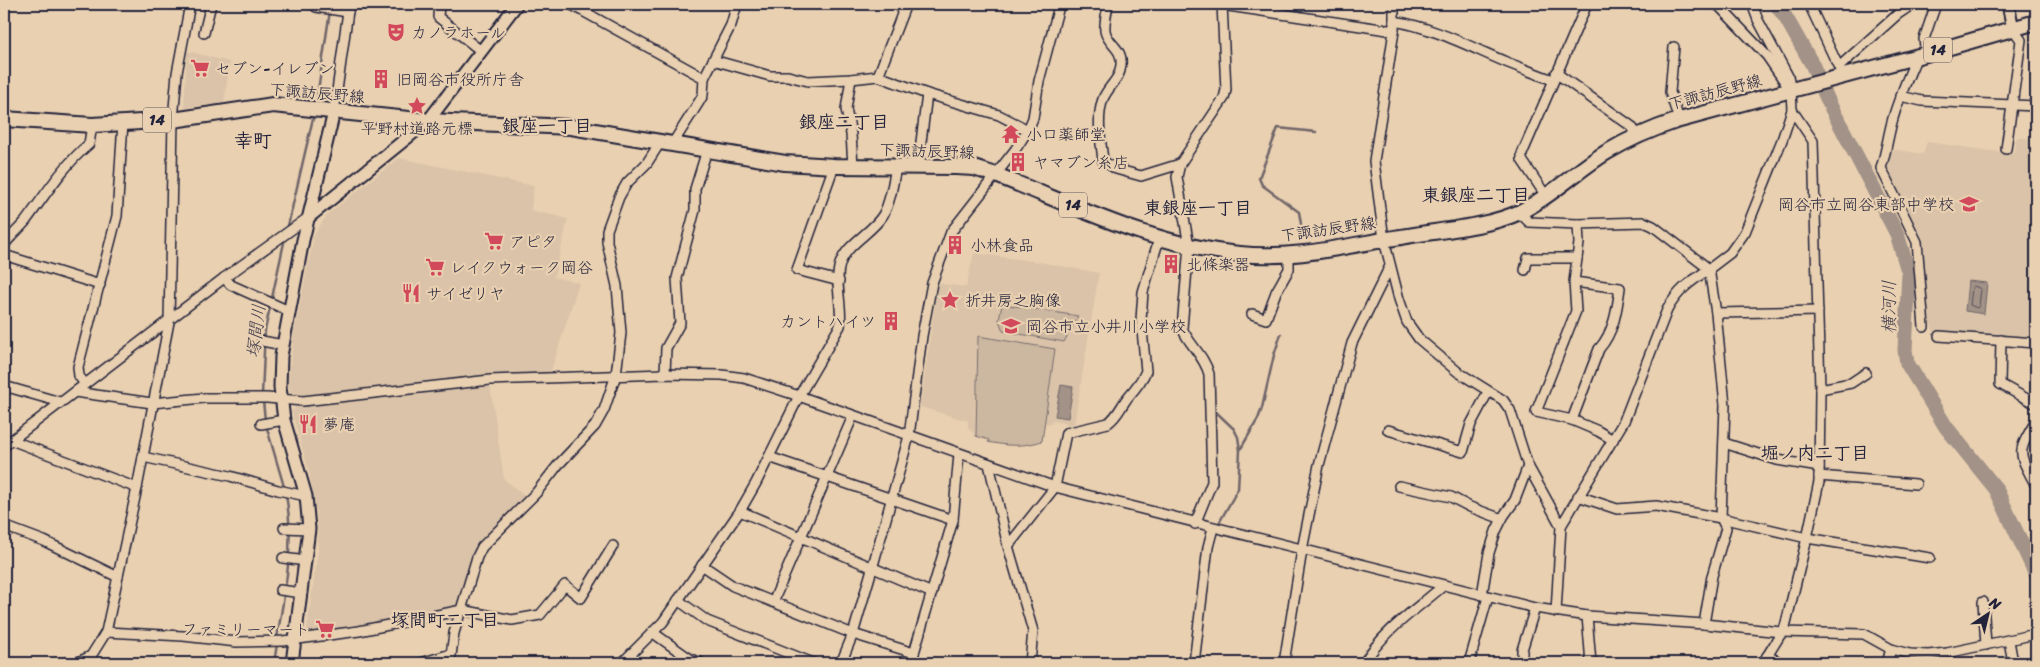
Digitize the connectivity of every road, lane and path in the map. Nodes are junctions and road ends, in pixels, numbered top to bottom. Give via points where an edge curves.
1 (190, 4) edge
2 (210, 4) edge
3 (314, 4) edge
4 (439, 4) edge
5 (517, 4) edge
6 (570, 4) edge
7 (737, 4) edge
8 (906, 4) edge
9 (1057, 4) edge
10 (1108, 4) edge
11 (1222, 4) edge
12 (1394, 4) edge
13 (1587, 4) edge
14 (1717, 4) edge
15 (1752, 4) edge
16 (1809, 4) edge
17 (1913, 4) edge
18 (1936, 4) edge
19 (2008, 4) edge
20 (349, 8) edge
21 (2036, 22) edge
22 (1394, 26) junction
23 (2013, 30) junction
24 (204, 33) dead end
25 (1674, 47) dead end
26 (481, 51) junction
27 (1921, 55) junction
28 (713, 60) junction
29 (1840, 73) junction
30 (878, 76) junction
31 (1554, 76) junction
32 (704, 78) junction
33 (851, 79) junction
34 (1794, 89) junction
35 (927, 94) junction
36 (1900, 96) junction
37 (2012, 104) junction
38 (2036, 106) edge
39 (1792, 110) junction
40 (334, 112) junction
41 (4, 119) edge
42 (173, 120) junction
43 (1679, 120) junction
44 (428, 121) junction
45 (123, 122) junction
46 (92, 124) junction
47 (1028, 130) junction
48 (1638, 135) junction
49 (667, 142) junction
50 (2006, 149) dead end
51 (708, 150) junction
52 (1180, 164) junction
53 (834, 166) junction
54 (853, 166) junction
55 (896, 166) junction
56 (918, 166) junction
57 (996, 175) junction
58 (1546, 196) junction
59 (1519, 212) junction
60 (309, 217) junction
61 (1578, 224) junction
62 (1159, 239) junction
63 (5, 240) edge
64 (1384, 240) junction
65 (1189, 246) junction
66 (1289, 254) junction
67 (4, 255) edge
68 (1577, 258) junction
69 (1390, 266) junction
70 (1709, 269) junction
71 (1525, 270) dead end
72 (224, 278) junction
73 (839, 281) junction
74 (1574, 282) junction
75 (100, 285) junction
76 (283, 309) junction
77 (1818, 311) junction
78 (1716, 313) junction
79 (1252, 314) dead end
80 (169, 322) junction
81 (1924, 326) dead end
82 (1939, 336) dead end
83 (2001, 340) junction
84 (266, 342) dead end
85 (2036, 343) edge
86 (283, 345) junction
87 (1866, 373) dead end
88 (665, 374) junction
89 (616, 375) junction
90 (85, 384) junction
91 (4, 386) edge
92 (1820, 389) junction
93 (75, 392) junction
94 (1488, 392) junction
95 (799, 396) junction
96 (281, 399) junction
97 (60, 402) junction
98 (152, 403) junction
99 (2036, 404) edge
100 (853, 416) junction
101 (278, 420) junction
102 (1572, 420) junction
103 (2036, 421) edge
104 (262, 424) dead end
105 (1388, 430) dead end
106 (909, 436) junction
107 (1613, 440) junction
108 (7, 443) edge
109 (1724, 443) junction
110 (959, 454) junction
111 (769, 457) junction
112 (143, 458) junction
113 (988, 464) junction
114 (1528, 466) junction
115 (1819, 472) junction
116 (827, 477) junction
117 (1916, 484) dead end
118 (1400, 486) dead end
119 (2036, 486) edge
120 (1055, 487) junction
121 (137, 488) junction
122 (306, 496) junction
123 (1578, 496) junction
124 (891, 499) junction
125 (740, 511) junction
126 (1721, 518) junction
127 (1502, 519) junction
128 (953, 520) junction
129 (1195, 524) junction
130 (4, 526) edge
131 (1561, 526) junction
132 (284, 528) dead end
133 (1213, 528) junction
134 (309, 529) junction
135 (802, 538) junction
136 (1808, 538) junction
137 (613, 546) dead end
138 (1008, 546) junction
139 (1302, 550) junction
140 (283, 558) dead end
141 (1930, 558) dead end
142 (301, 560) junction
143 (702, 565) junction
144 (872, 569) junction
145 (118, 577) junction
146 (1443, 586) junction
147 (280, 590) dead end
148 (302, 593) junction
149 (932, 593) junction
150 (1485, 596) junction
151 (678, 600) junction
152 (773, 602) junction
153 (1983, 602) dead end
154 (1535, 608) junction
155 (462, 610) junction
156 (1556, 612) junction
157 (1587, 616) junction
158 (1704, 624) junction
159 (106, 632) junction
160 (652, 632) junction
161 (1780, 632) junction
162 (853, 634) junction
163 (2036, 634) edge
164 (296, 639) junction
165 (2009, 641) junction
166 (1986, 646) junction
167 (1892, 649) junction
168 (914, 653) junction
169 (451, 658) edge
170 (1911, 659) edge
171 (1765, 660) edge
172 (58, 663) edge
173 (292, 663) edge
174 (421, 663) edge
175 (622, 663) edge
176 (701, 663) edge
177 (813, 663) edge
178 (841, 663) edge
179 (911, 663) edge
180 (1030, 663) edge
181 (1194, 663) edge
182 (1284, 663) edge
183 (1364, 663) edge
184 (1469, 663) edge
185 (1522, 663) edge
186 (1591, 663) edge
187 (1782, 663) edge
188 (1887, 663) edge
189 (2011, 663) edge

1 - 42 street
2 - 24 street
3 - 20 street via 325,9
4 - 26 street via 438,17
5 - 26 street
6 - 32 street
7 - 28 street via 731,25
8 - 30 street
9 - 47 street
10 - 52 street via 1105,31 1119,50 1122,65 1118,80 1102,104 1103,161 1116,169 1141,176
11 - 22 street
11 - 52 street via 1224,98
12 - 22 street
13 - 31 street
14 - 34 street
15 - 34 street
16 - 29 street
17 - 29 street via 1898,14
18 - 27 street
19 - 23 street
20 - 40 street
21 - 23 main road, 下諏訪辰野線 / 14
22 - 31 street via 1418,25 1506,62
22 - 64 street via 1374,161
23 - 27 main road, 下諏訪辰野線 / 14
23 - 37 street via 2021,40
25 - 43 street via 1670,92
26 - 44 street
27 - 29 main road, 下諏訪辰野線 / 14
27 - 36 street
28 - 32 street
28 - 33 street via 770,76 808,81
29 - 34 main road, 下諏訪辰野線 / 14
30 - 33 street
30 - 35 street
31 - 48 street via 1631,126
31 - 58 street via 1522,156
32 - 49 street via 699,102
33 - 54 street via 846,109
34 - 39 street
34 - 43 main road, 下諏訪辰野線 / 14
35 - 47 street via 999,115
35 - 56 street
36 - 37 street via 1922,101
36 - 81 street via 1882,168 1917,242
37 - 38 street
37 - 50 street
39 - 70 street via 1745,232 1730,253
39 - 77 street via 1813,141
40 - 42 main road, 下諏訪辰野線 / 14 via 273,105
40 - 44 main road, 下諏訪辰野線 / 14
40 - 60 street
41 - 46 main road, 下諏訪辰野線 / 14
42 - 45 main road, 下諏訪辰野線 / 14
42 - 80 street
43 - 48 main road, 下諏訪辰野線 / 14
44 - 49 main road, 下諏訪辰野線 / 14 via 571,127
44 - 60 street
45 - 46 main road, 下諏訪辰野線 / 14
45 - 75 street via 117,216
46 - 63 street via 89,144 73,157 23,224
47 - 57 street
48 - 58 main road, 下諏訪辰野線 / 14 via 1606,152
49 - 51 main road, 下諏訪辰野線 / 14
49 - 89 street via 623,190 607,230 621,333
51 - 53 main road, 下諏訪辰野線 / 14 via 785,163
51 - 88 street via 695,190 695,210 677,278 680,323 666,348
52 - 65 street via 1177,178
53 - 54 main road, 下諏訪辰野線 / 14
53 - 73 street via 797,270
54 - 55 main road, 下諏訪辰野線 / 14
55 - 56 main road, 下諏訪辰野線 / 14
55 - 73 street via 890,200 882,216 844,256 839,265
56 - 57 main road, 下諏訪辰野線 / 14 via 974,168
57 - 62 main road, 下諏訪辰野線 / 14
57 - 106 street via 951,232 932,283
58 - 59 main road, 下諏訪辰野線 / 14
59 - 61 street via 1529,222
59 - 64 main road, 下諏訪辰野線 / 14 via 1489,222
60 - 72 street
60 - 76 street
61 - 68 street
61 - 70 street via 1644,222
62 - 65 main road, 下諏訪辰野線 / 14
62 - 120 street via 1143,292 1140,320 1144,378 1114,419 1066,433
64 - 66 main road, 下諏訪辰野線 / 14
64 - 69 street
65 - 66 main road, 下諏訪辰野線 / 14 via 1241,255
65 - 129 street via 1182,328 1204,360 1209,374 1212,482
66 - 79 street via 1289,269 1266,319
67 - 75 street
68 - 71 street via 1528,258
68 - 74 street
69 - 94 street via 1407,322 1419,339
69 - 139 street via 1352,343 1318,465
70 - 78 street
70 - 107 street via 1686,284 1667,310 1624,421
72 - 76 street via 231,285
72 - 80 street
73 - 95 street via 840,326
74 - 102 street via 1576,311 1536,412
74 - 102 street via 1620,288 1617,314 1607,340 1599,349
75 - 90 street via 78,367 79,376
76 - 86 street
77 - 78 street
77 - 92 street
78 - 109 street via 1725,405
80 - 90 street
80 - 98 street
82 - 83 street
83 - 85 street
83 - 99 street via 2000,384
84 - 86 street
86 - 96 street
87 - 92 street via 1851,383
88 - 89 street
88 - 95 street via 722,374
89 - 96 street via 490,380 303,401
89 - 155 street via 595,426 536,493 482,547
90 - 93 street
91 - 97 street
92 - 115 street
93 - 97 street
93 - 98 street
94 - 105 street via 1471,424 1463,452
94 - 114 street via 1503,400 1510,410
95 - 100 street
95 - 111 street
96 - 98 street via 204,398
96 - 101 street
97 - 108 street
98 - 112 street
100 - 106 street
100 - 116 street
101 - 104 street
101 - 122 street
102 - 107 street
103 - 119 street via 2021,447 2022,457
106 - 110 street
106 - 124 street
107 - 123 street
108 - 121 street
109 - 115 street
109 - 126 street
110 - 113 street
110 - 128 street
111 - 116 street
111 - 125 street
112 - 121 street
112 - 122 street
113 - 120 street
113 - 138 street
114 - 127 street via 1515,500
114 - 131 street
115 - 117 street
115 - 136 street
116 - 124 street
116 - 135 street
118 - 127 street via 1451,497
120 - 129 street
120 - 138 street
121 - 145 street
122 - 134 street
123 - 126 street via 1617,509 1656,506
123 - 131 street
124 - 128 street
124 - 144 street
125 - 135 street
125 - 143 street
126 - 136 street
126 - 158 street via 1726,528 1712,576
127 - 150 street via 1489,553
128 - 149 street
129 - 133 street
130 - 145 street
131 - 156 street
132 - 134 street
133 - 139 street
133 - 181 street
134 - 142 street
135 - 144 street
135 - 152 street
136 - 141 street
136 - 161 street via 1785,627
137 - 155 street via 581,598 565,585 540,615 512,620
138 - 180 street via 1033,631
139 - 146 street
139 - 182 street
140 - 142 street
142 - 148 street
143 - 151 street
143 - 152 street via 733,586
144 - 149 street
144 - 162 street
145 - 159 street
146 - 150 street
146 - 183 street via 1398,623 1373,648
147 - 148 street
148 - 164 street
149 - 168 street
150 - 154 street
150 - 184 street
151 - 160 street
151 - 177 street via 707,621
152 - 162 street
153 - 166 street
154 - 156 street
154 - 185 street via 1522,650
155 - 164 street via 359,631
155 - 169 street via 454,633
156 - 157 street
157 - 158 street
157 - 186 street
158 - 161 street
159 - 164 street via 237,642
159 - 172 street via 91,656 78,662
160 - 175 street
160 - 176 street via 690,659
161 - 167 street via 1864,634
161 - 171 street
162 - 168 street
162 - 178 street
163 - 165 street
164 - 173 street
165 - 166 street
165 - 189 street
166 - 170 street
167 - 170 street
167 - 188 street
168 - 179 street
169 - 174 street
171 - 187 street

